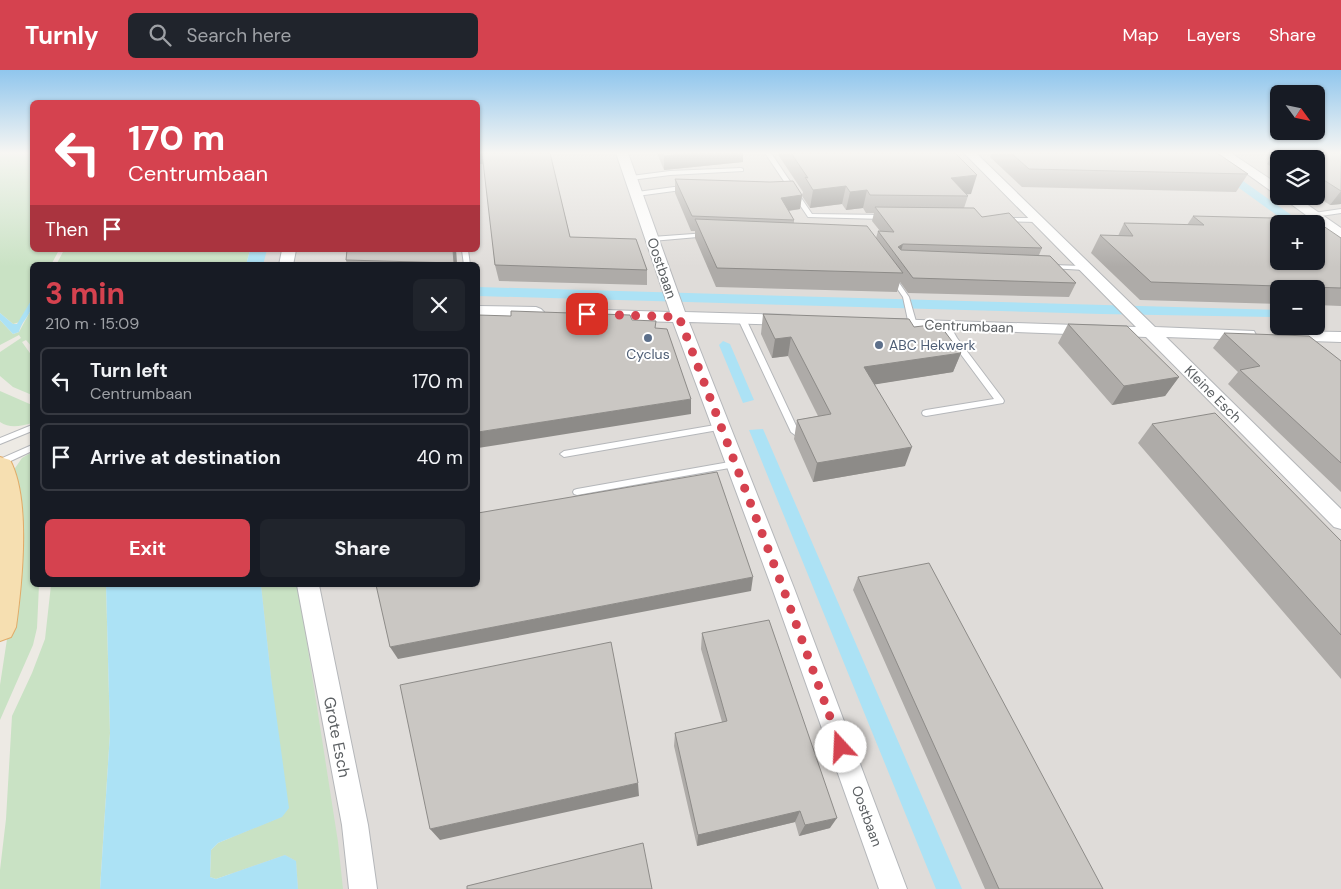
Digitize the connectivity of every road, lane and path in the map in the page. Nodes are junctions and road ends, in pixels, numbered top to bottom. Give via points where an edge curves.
1 (658, 191) edge
2 (793, 191) edge
3 (1009, 191) edge
4 (637, 194) joint
5 (1299, 205) edge
6 (1341, 212) edge
7 (1314, 215) joint
8 (889, 218) edge
9 (998, 220) edge
10 (1038, 220) junction
11 (1325, 223) edge
12 (1341, 234) edge
13 (718, 235) edge
14 (652, 239) junction
15 (1046, 267) edge
16 (886, 268) edge
17 (1085, 268) junction
18 (674, 304) junction
19 (480, 311) edge
20 (554, 313) edge
21 (592, 314) edge
22 (912, 318) junction
23 (742, 319) junction
24 (799, 321) edge
25 (875, 323) edge
26 (946, 326) junction
27 (1151, 333) junction
28 (1341, 337) edge
29 (926, 413) dead end
30 (721, 427) junction
31 (30, 429) edge
32 (795, 432) dead end
33 (0, 441) edge
34 (30, 449) edge
35 (564, 454) dead end
36 (0, 463) edge
37 (736, 464) junction
38 (0, 467) edge
39 (577, 492) dead end
40 (1341, 521) edge
41 (308, 587) edge
42 (0, 627) edge
43 (363, 889) edge
44 (893, 889) edge

1 - 4 lane
2 - 8 lane via 810,216
3 - 10 street, Kleine Esch
4 - 14 street, Oostbaan
5 - 7 street
6 - 7 lane
9 - 10 lane
10 - 17 street, Kleine Esch
11 - 12 street
13 - 14 lane
14 - 18 street, Oostbaan
15 - 17 lane
16 - 22 lane via 906,297
17 - 27 street, Kleine Esch
18 - 21 street
18 - 23 street
18 - 30 street, Oostbaan
19 - 20 street
22 - 25 street, Centrumbaan
22 - 26 street, Centrumbaan
23 - 24 street
23 - 32 lane
26 - 27 street, Centrumbaan
26 - 29 lane via 1000,401
27 - 28 street, Centrumbaan
27 - 40 street, Kleine Esch
30 - 35 lane
30 - 37 street, Oostbaan
31 - 33 lane
34 - 36 lane
37 - 39 lane
37 - 44 street, Oostbaan
38 - 42 main road via 8,518 8,574
41 - 43 street, Grote Esch via 355,825

